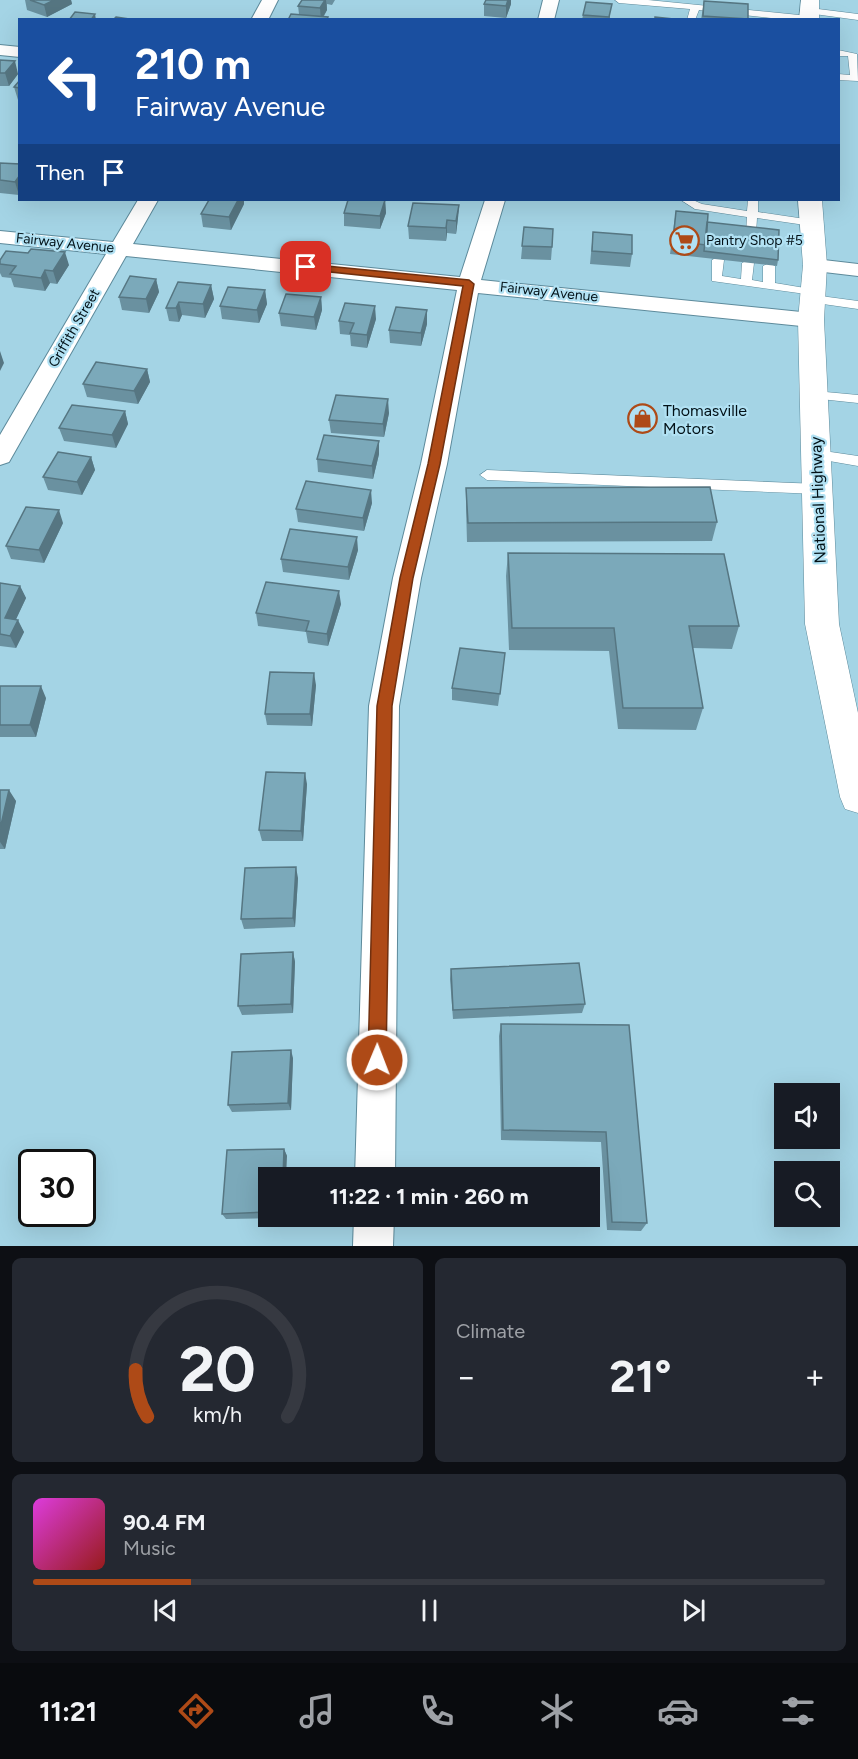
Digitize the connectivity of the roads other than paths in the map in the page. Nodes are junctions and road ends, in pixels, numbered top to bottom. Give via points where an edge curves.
1 (270, 0) edge
2 (551, 0) edge
3 (619, 0) edge
4 (697, 7) junction
5 (810, 12) edge
6 (858, 17) edge
7 (260, 18) edge
8 (546, 18) edge
9 (691, 18) edge
10 (0, 50) edge
11 (18, 52) edge
12 (840, 53) edge
13 (840, 77) edge
14 (856, 78) edge
15 (147, 201) edge
16 (495, 201) edge
17 (688, 201) edge
18 (753, 201) edge
19 (811, 211) edge
20 (753, 215) junction
21 (751, 234) edge
22 (0, 237) edge
23 (119, 249) junction
24 (718, 260) edge
25 (748, 263) edge
26 (769, 266) edge
27 (858, 270) edge
28 (746, 283) junction
29 (469, 284) junction
30 (769, 286) junction
31 (813, 294) junction
32 (858, 305) edge
33 (815, 395) junction
34 (858, 399) edge
35 (817, 455) junction
36 (0, 456) edge
37 (858, 461) edge
38 (487, 475) dead end
39 (818, 489) junction
40 (858, 797) edge
41 (375, 1167) edge
42 (374, 1227) edge
43 (373, 1246) edge

1 - 7 street
2 - 8 street
3 - 4 lane
4 - 5 lane
4 - 9 lane
5 - 6 lane
10 - 11 street
12 - 14 lane via 852,54
13 - 14 lane
15 - 23 street, Griffith Street
16 - 29 street
17 - 20 lane via 722,215
18 - 20 lane
19 - 20 lane via 771,222
19 - 31 main road, National Highway
20 - 21 lane
22 - 23 street, Fairway Avenue
23 - 29 street, Fairway Avenue
23 - 36 street, Griffith Street
24 - 28 lane via 716,279
25 - 28 lane
26 - 30 lane
27 - 31 street, Fairway Avenue
28 - 30 lane
29 - 31 street, Fairway Avenue
29 - 41 street via 384,706
30 - 31 lane
31 - 32 lane
31 - 33 main road, National Highway
33 - 34 lane
33 - 35 main road, National Highway
35 - 37 lane
35 - 39 main road, National Highway
38 - 39 lane
39 - 40 main road, National Highway via 822,624
42 - 43 street

